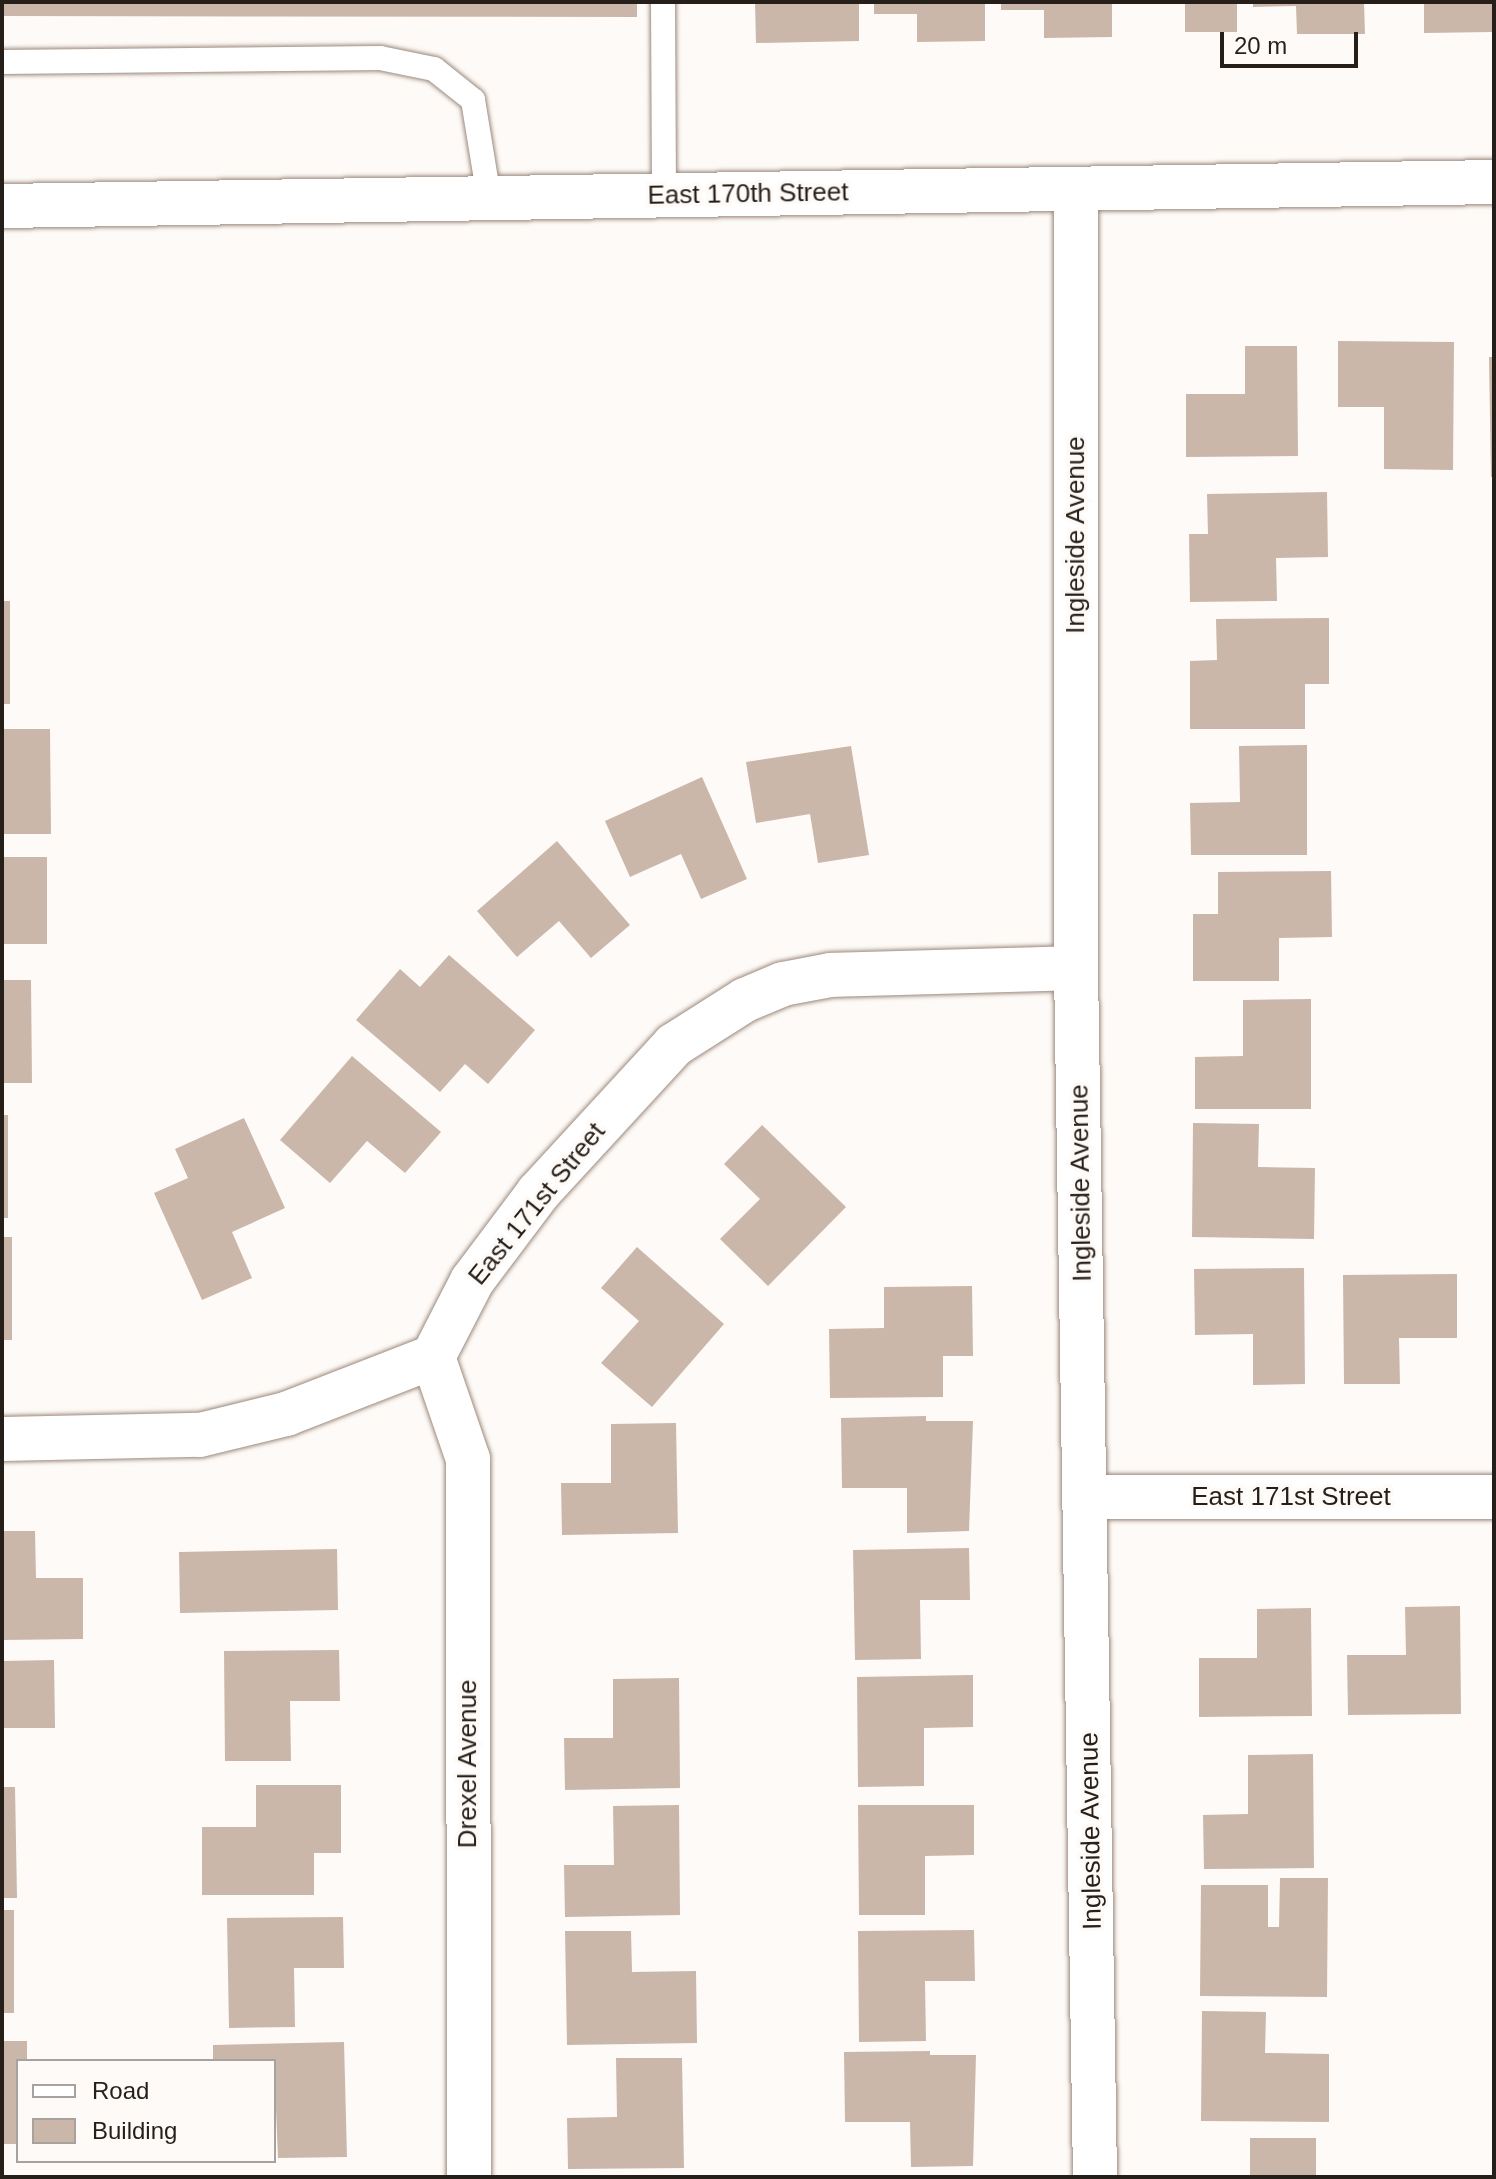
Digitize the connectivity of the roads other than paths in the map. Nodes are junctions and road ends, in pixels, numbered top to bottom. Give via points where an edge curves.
1 (663, 2) edge
2 (2, 62) edge
3 (1494, 182) edge
4 (1076, 189) junction
5 (664, 196) junction
6 (489, 198) junction
7 (2, 206) edge
8 (1076, 968) junction
9 (433, 1357) junction
10 (2, 1439) edge
11 (1087, 1497) junction
12 (1494, 1497) edge
13 (469, 2177) edge
14 (1095, 2177) edge

1 - 5 lane
2 - 6 lane via 380,58 434,69 473,100
3 - 4 street, East 170th Street
4 - 5 street, East 170th Street
4 - 8 street, Ingleside Avenue
5 - 6 street, East 170th Street
6 - 7 street, East 170th Street
8 - 9 street, East 171st Street via 831,975 783,984 712,1017 674,1045 538,1193 472,1281
8 - 11 street, Ingleside Avenue
9 - 10 street via 286,1414 200,1435
9 - 13 street, Drexel Avenue via 468,1459
11 - 12 street, East 171st Street
11 - 14 street, Ingleside Avenue

